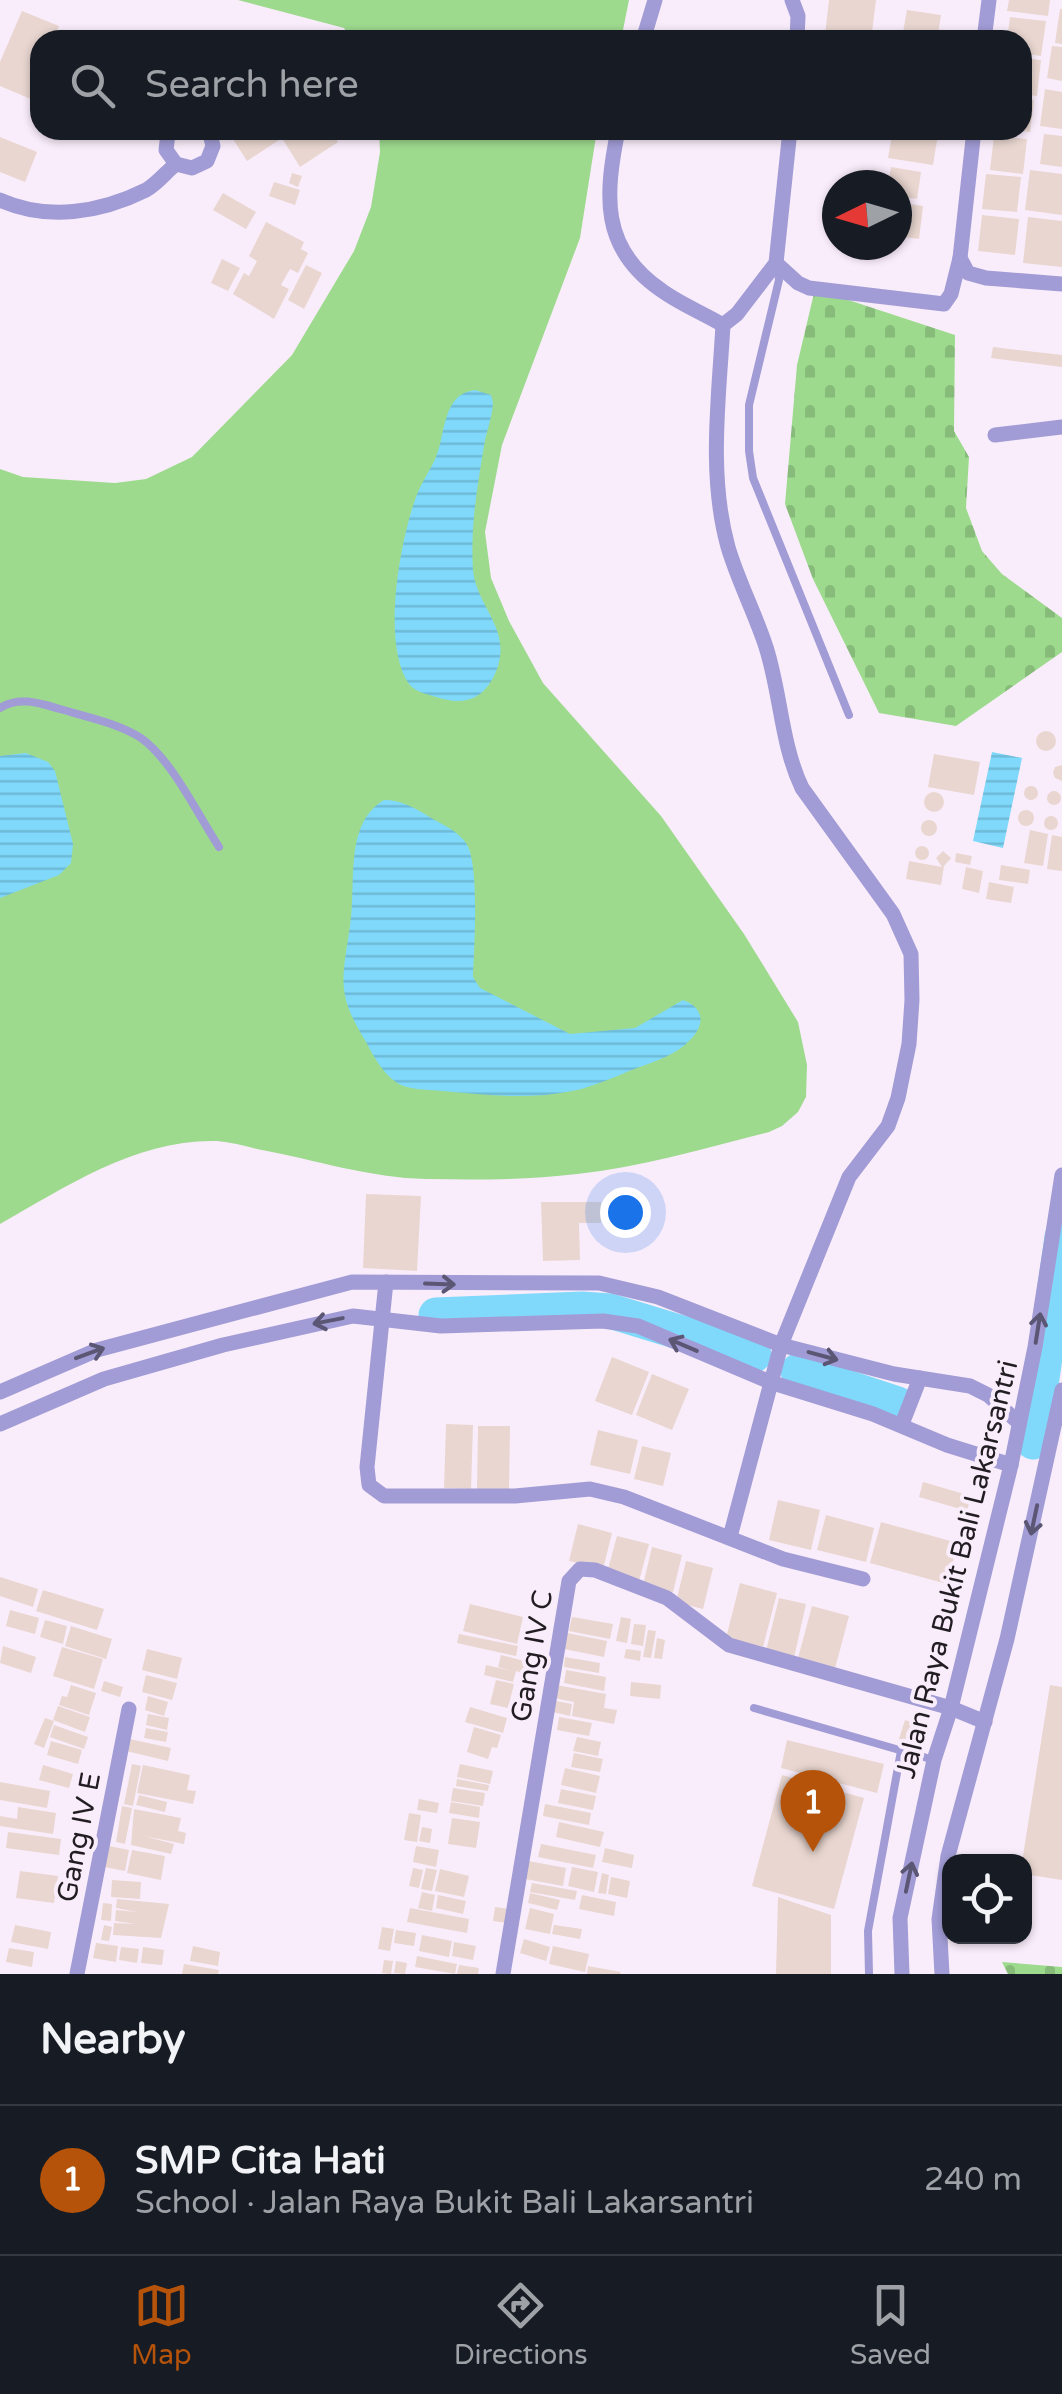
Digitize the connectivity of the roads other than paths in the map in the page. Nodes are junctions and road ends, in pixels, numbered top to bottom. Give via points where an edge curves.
1 (656, 0) edge
2 (792, 0) edge
3 (989, 0) edge
4 (647, 30) edge
5 (797, 30) edge
6 (985, 30) edge
7 (167, 140) edge
8 (212, 140) edge
9 (616, 140) edge
10 (789, 140) edge
11 (973, 140) edge
12 (176, 164) junction
13 (0, 200) edge
14 (960, 258) junction
15 (776, 263) junction
16 (1062, 284) edge
17 (723, 325) junction
18 (1062, 427) edge
19 (995, 435) dead end
20 (0, 708) edge
21 (849, 715) dead end
22 (218, 847) dead end
23 (1062, 1174) edge
24 (386, 1282) junction
25 (382, 1320) junction
26 (781, 1345) junction
27 (920, 1378) junction
28 (770, 1382) junction
29 (1062, 1390) edge
30 (0, 1392) edge
31 (0, 1424) edge
32 (902, 1424) junction
33 (1019, 1424) junction
34 (1011, 1464) junction
35 (730, 1537) junction
36 (863, 1579) dead end
37 (754, 1708) dead end
38 (952, 1708) junction
39 (129, 1709) dead end
40 (985, 1722) junction
41 (901, 1750) junction
42 (934, 1760) junction
43 (77, 1974) edge
44 (503, 1974) edge
45 (869, 1974) edge
46 (902, 1974) edge
47 (942, 1974) edge

1 - 4 street
2 - 5 street
3 - 6 street
7 - 12 street
8 - 12 street via 206,161 192,168
9 - 17 street via 608,208 617,242 662,291
10 - 15 street
11 - 14 street
12 - 13 street via 148,188 94,209 57,214
14 - 15 street via 944,304 810,288
14 - 16 street via 968,273 986,278
15 - 17 street
15 - 21 lane via 780,280 749,404 751,464
17 - 26 street via 716,457 727,543 766,648 792,766 893,914 911,954 909,1044 898,1098 888,1126 850,1177
18 - 19 street
20 - 22 lane via 38,702 140,738 160,756
33 -> 23 street, Jalan Raya Bukit Bali Lakarsantri
24 - 25 street
24 -> 26 street via 599,1283 658,1296
30 -> 24 street via 97,1350 297,1294
28 -> 25 street via 638,1326
25 -> 31 street via 353,1316 224,1345 104,1379
25 - 35 street via 367,1466 369,1485 384,1496 590,1490
26 -> 27 street
26 - 28 street
27 - 32 street
27 - 33 street via 970,1386
28 - 32 street
28 - 35 street
29 -> 40 street
32 - 34 street
33 - 34 street, Jalan Raya Bukit Bali Lakarsantri
34 - 38 street, Jalan Raya Bukit Bali Lakarsantri
35 - 36 street
37 - 41 lane
38 - 40 street
38 - 42 street, Jalan Raya Bukit Bali Lakarsantri
38 - 44 street, Gang IV C via 728,1644 666,1598 580,1569 569,1581
39 - 43 street, Gang IV E
40 - 47 street via 948,1856 938,1920
41 - 42 lane
41 - 45 lane via 868,1931
46 -> 42 street, Jalan Raya Bukit Bali Lakarsantri via 900,1918

